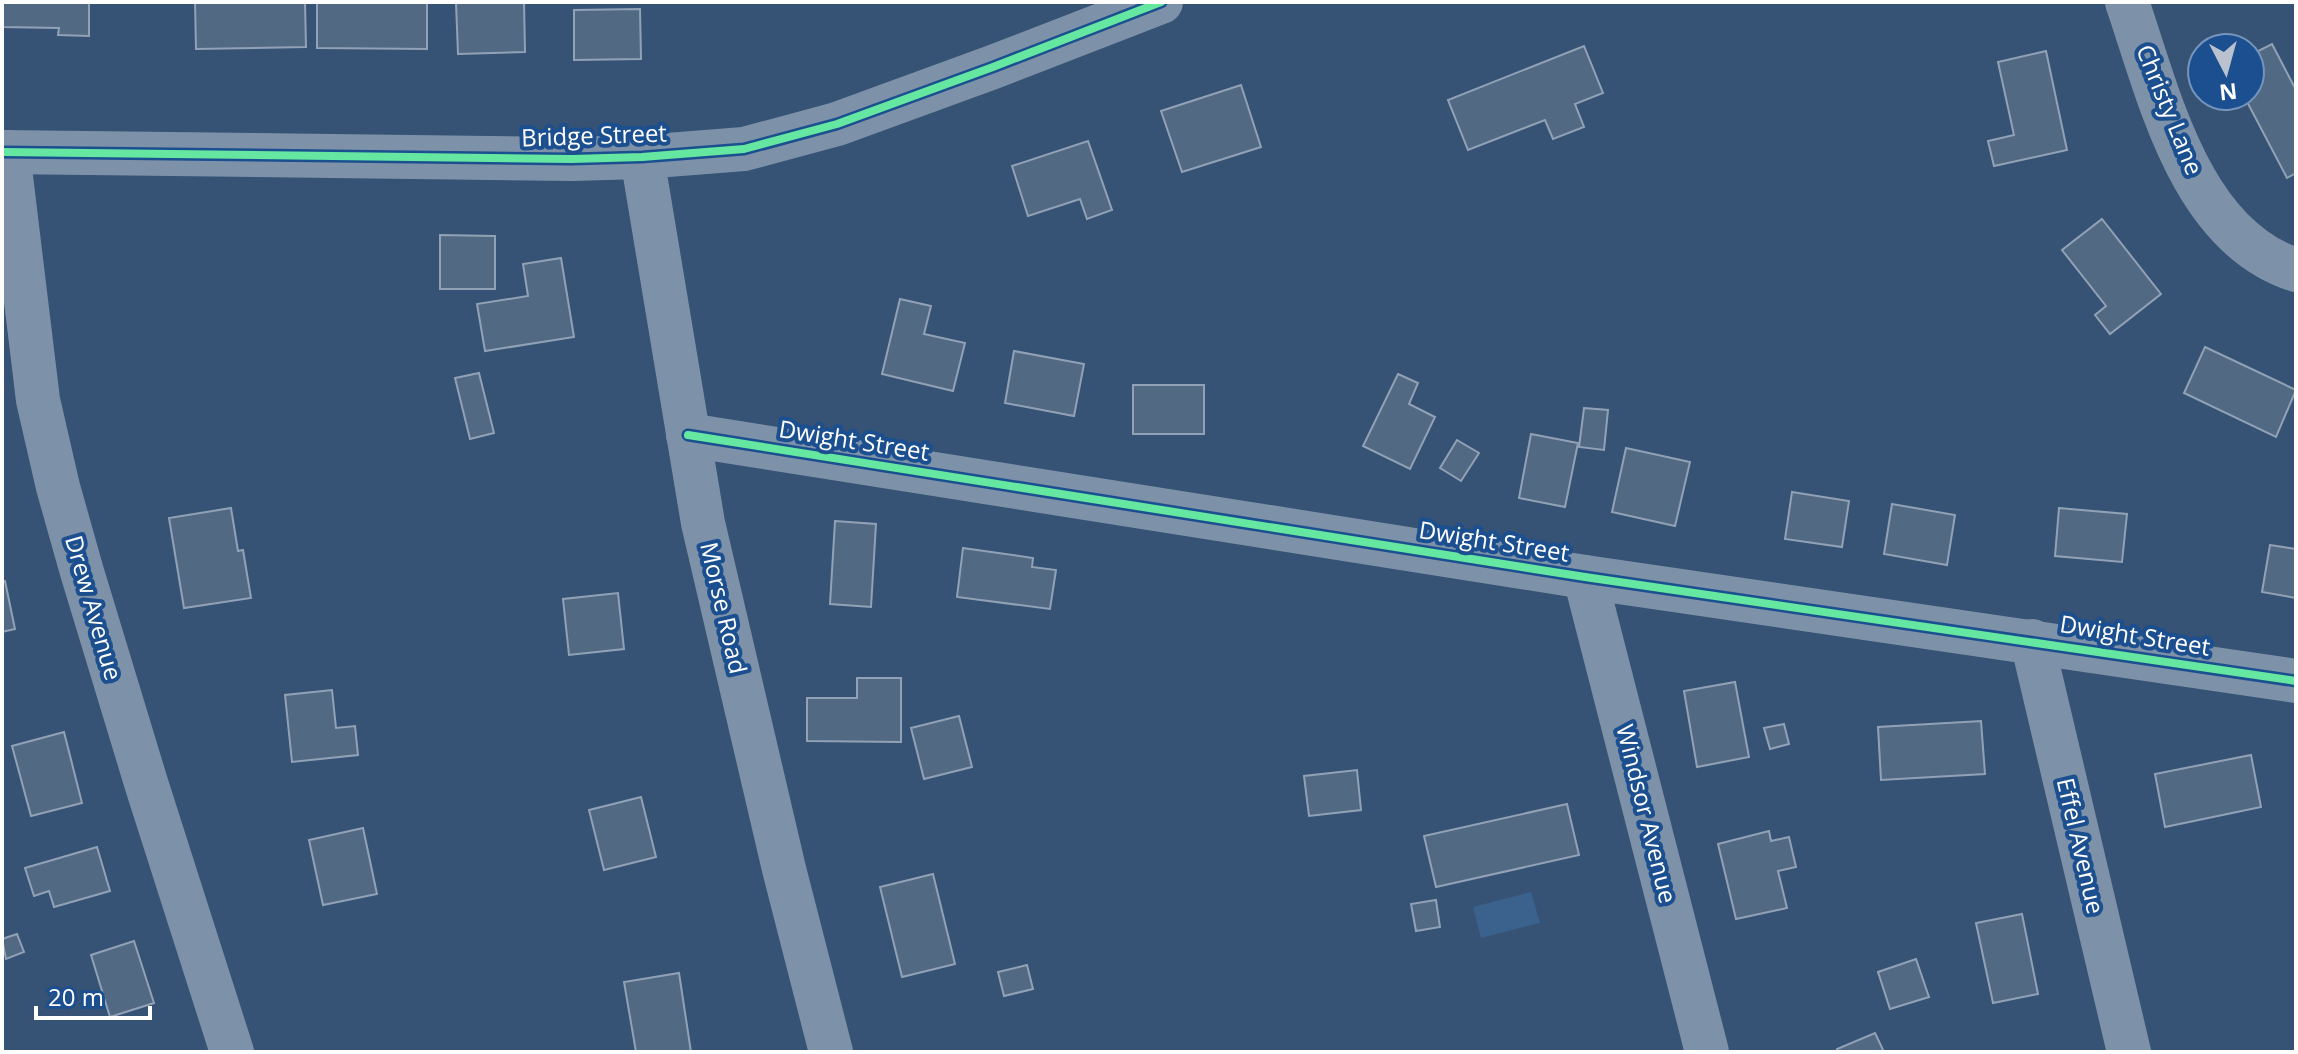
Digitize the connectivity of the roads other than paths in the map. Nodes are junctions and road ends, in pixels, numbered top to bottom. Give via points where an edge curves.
1 (1160, 2) edge
2 (2127, 2) edge
3 (5, 152) edge
4 (642, 157) junction
5 (2296, 270) edge
6 (688, 435) junction
7 (1585, 577) junction
8 (2032, 641) junction
9 (2296, 681) edge
10 (232, 1052) edge
11 (831, 1052) edge
12 (1707, 1052) edge
13 (2129, 1052) edge

1 - 4 street, Bridge Street via 837,124 744,149
2 - 5 street, Christy Lane via 2188,169 2246,243
3 - 4 street, Bridge Street
3 - 10 street, Drew Avenue via 38,400 58,487
4 - 6 street, Morse Road
6 - 7 street, Dwight Street
6 - 11 street, Morse Road via 703,523
7 - 8 street, Dwight Street
7 - 12 street, Windsor Avenue
8 - 9 street, Dwight Street
8 - 13 street, Effel Avenue

